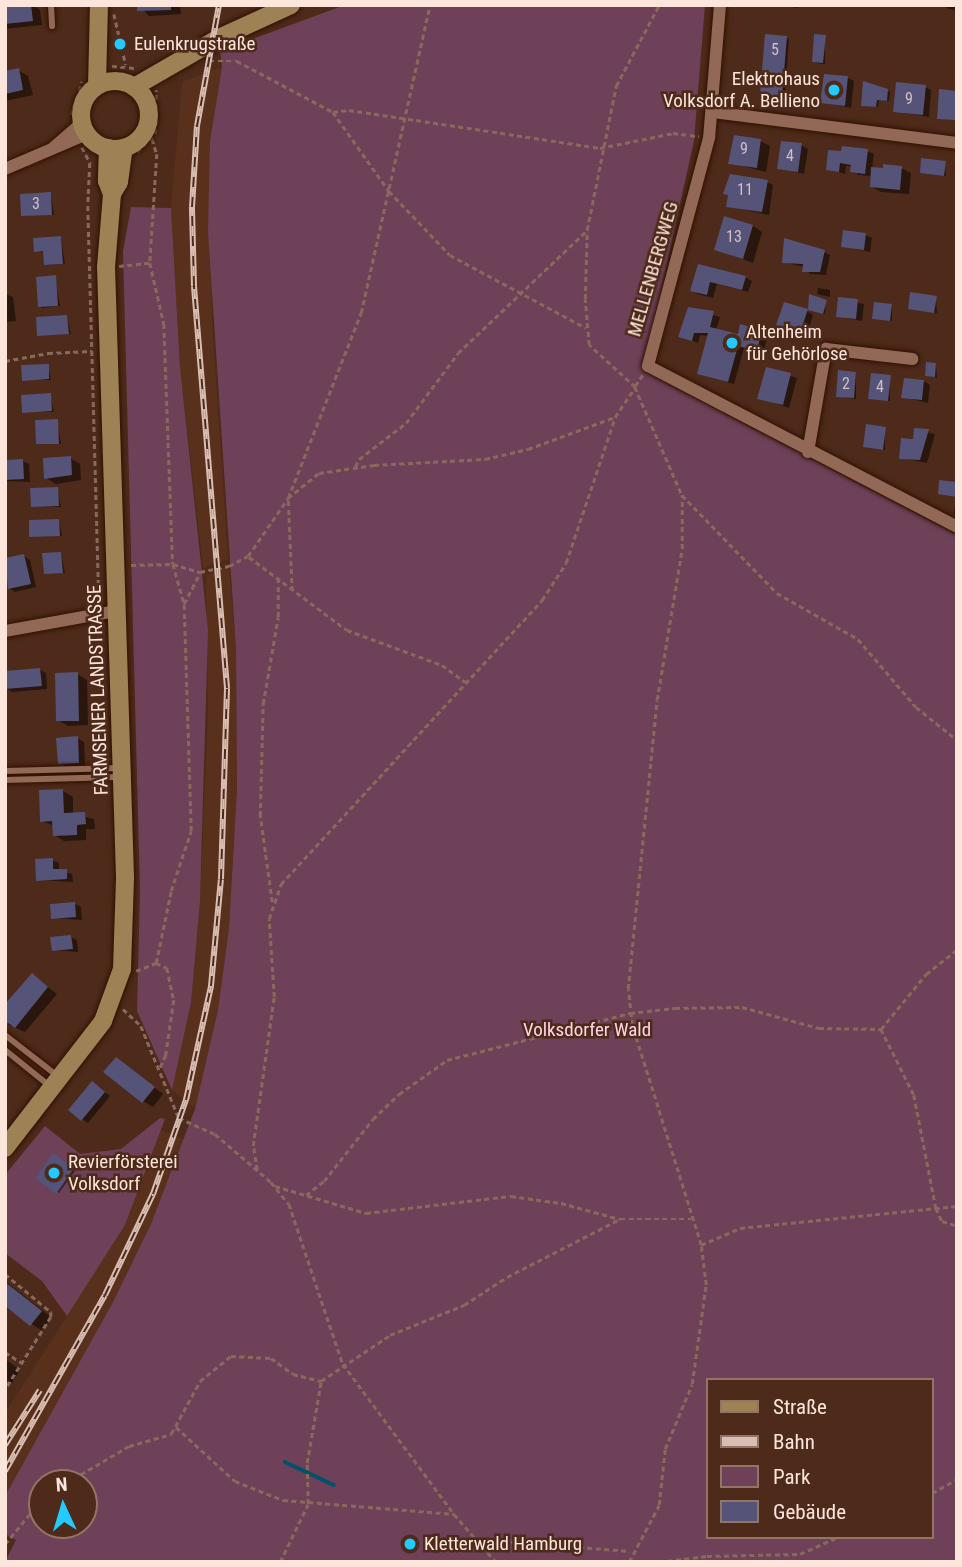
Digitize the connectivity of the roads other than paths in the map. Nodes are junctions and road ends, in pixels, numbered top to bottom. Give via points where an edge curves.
1 (51, 5) edge
2 (99, 5) edge
3 (720, 5) edge
4 (289, 6) edge
5 (52, 26) dead end
6 (108, 73) junction
7 (139, 94) junction
8 (713, 112) junction
9 (79, 132) junction
10 (957, 143) edge
11 (116, 148) junction
12 (5, 169) edge
13 (912, 359) dead end
14 (808, 452) junction
15 (957, 527) edge
16 (108, 612) junction
17 (5, 631) edge
18 (5, 771) edge
19 (121, 772) junction
20 (5, 780) edge
21 (5, 1035) edge
22 (5, 1050) edge
23 (56, 1084) junction
24 (5, 1148) edge

1 - 5 lane
2 - 6 main road via 100,40
3 - 8 street, MELLENBERGWEG
4 - 7 main road via 180,60
6 - 7 main road
6 - 9 main road via 85,99
7 - 11 main road via 146,129
8 - 10 street
8 - 14 street, MELLENBERGWEG via 648,366
9 - 11 main road
9 - 12 street via 48,153
11 - 16 main road, FARMSENER LANDSTRASSE via 107,181 112,194 106,267 114,565
13 - 14 street via 826,349
14 - 15 street, MELLENBERGWEG
16 - 17 street
16 - 19 main road, FARMSENER LANDSTRASSE
18 - 19 lane
19 - 20 lane
19 - 23 main road, FARMSENER LANDSTRASSE via 122,969 113,1003
21 - 23 lane
22 - 23 lane
23 - 24 main road, FARMSENER LANDSTRASSE

